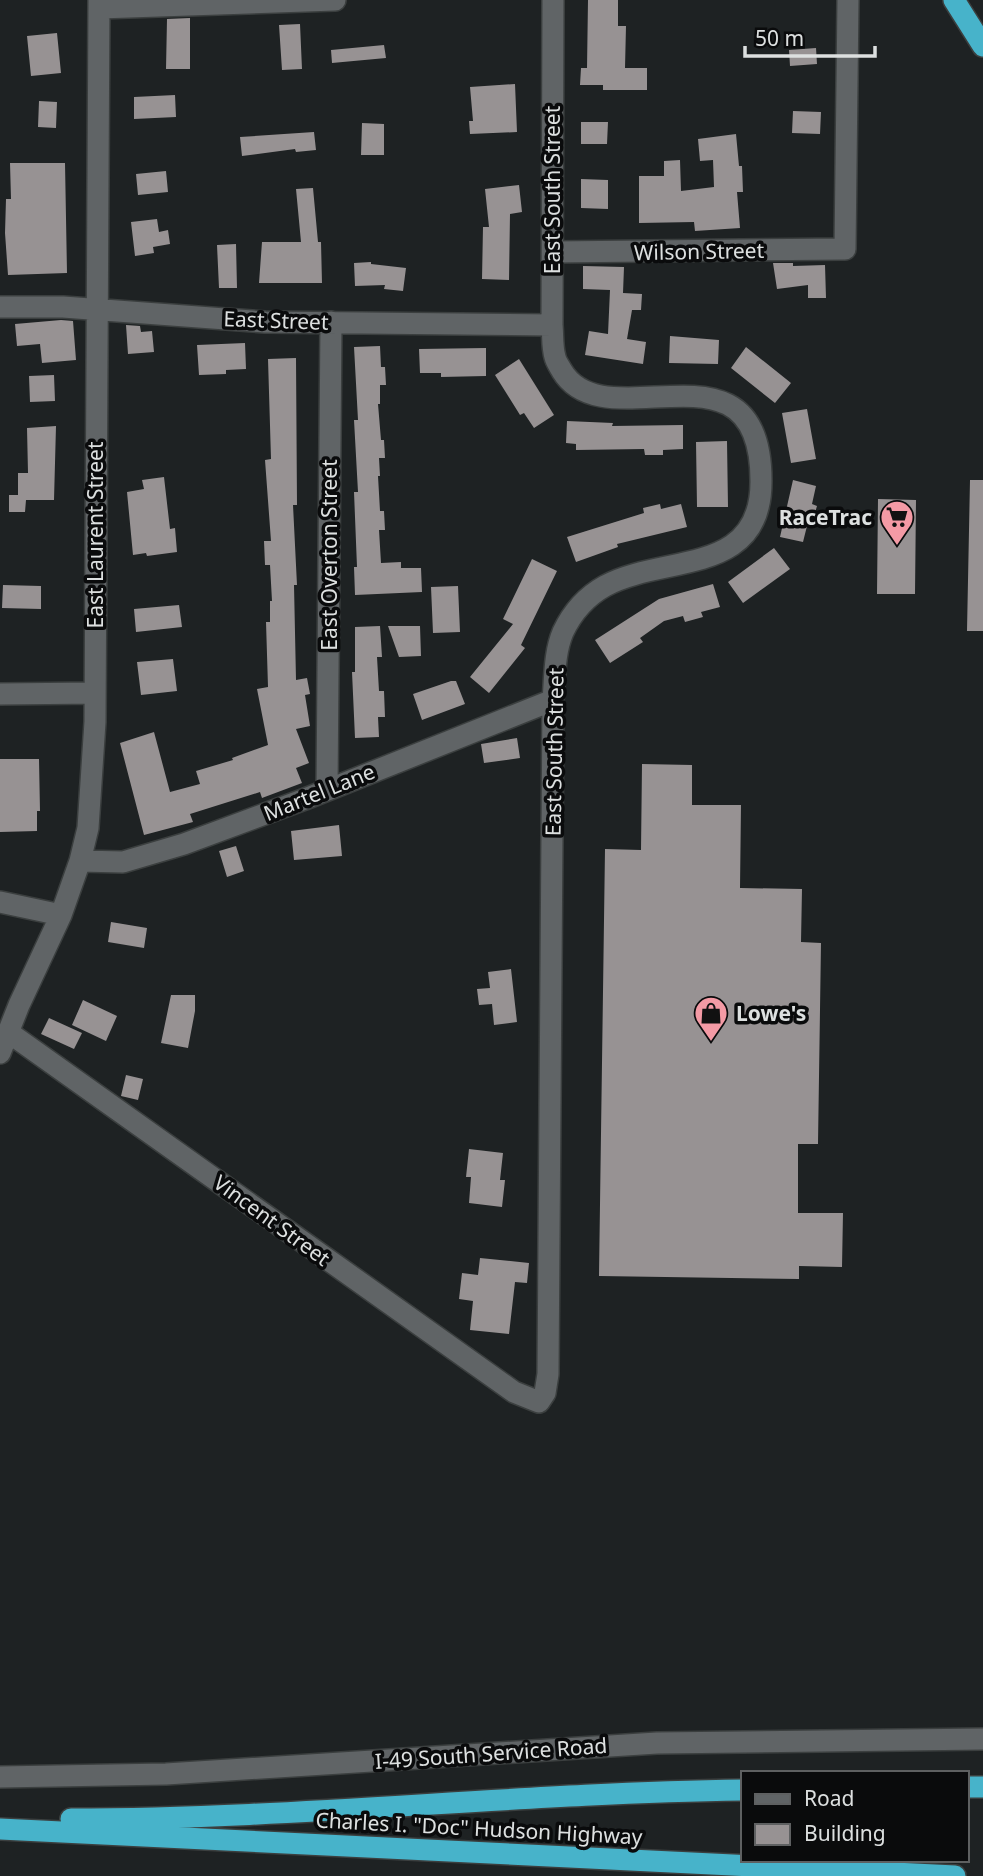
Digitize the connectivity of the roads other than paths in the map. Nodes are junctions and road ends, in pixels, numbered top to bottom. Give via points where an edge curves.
1 (335, 0) edge
2 (553, 0) edge
3 (848, 0) edge
4 (954, 0) edge
5 (99, 4) edge
6 (983, 46) edge
7 (552, 252) junction
8 (0, 307) edge
9 (96, 310) junction
10 (331, 322) junction
11 (552, 325) junction
12 (95, 693) junction
13 (0, 694) edge
14 (554, 700) junction
15 (327, 789) junction
16 (80, 861) junction
17 (0, 902) edge
18 (61, 915) junction
19 (8, 1032) junction
20 (0, 1053) edge
21 (540, 1402) joint
22 (983, 1739) edge
23 (0, 1777) edge
24 (741, 1790) edge
25 (0, 1826) edge
26 (955, 1876) edge

1 - 5 street
2 - 7 street, East South Street
3 - 7 street, Wilson Street via 845,249
4 - 6 highway
5 - 9 street, East Laurent Street
7 - 11 street, East South Street
8 - 9 street, East Street
9 - 10 street, East Street
9 - 12 street, East Laurent Street
10 - 11 street, East Street
10 - 15 street, East Overton Street
11 - 14 street, East South Street via 555,358 568,380 587,392 608,397 716,399 751,426 760,447 762,469 759,512 730,548 710,558 626,578 588,598 562,634
12 - 13 street
12 - 16 street, East Laurent Street via 88,828
14 - 15 street, Martel Lane
14 - 21 street, East South Street via 548,1374
15 - 16 street, Martel Lane via 215,833 122,862
16 - 18 street, East Laurent Street
17 - 18 street
18 - 19 street, East Laurent Street
19 - 20 street, East Laurent Street
19 - 21 street, Vincent Street via 514,1392
22 - 23 street, I-49 South Service Road via 664,1743 166,1774
24 - 25 highway via 646,1791 169,1819 22,1819
25 - 26 highway, Charles I. "Doc" Hudson Highway

